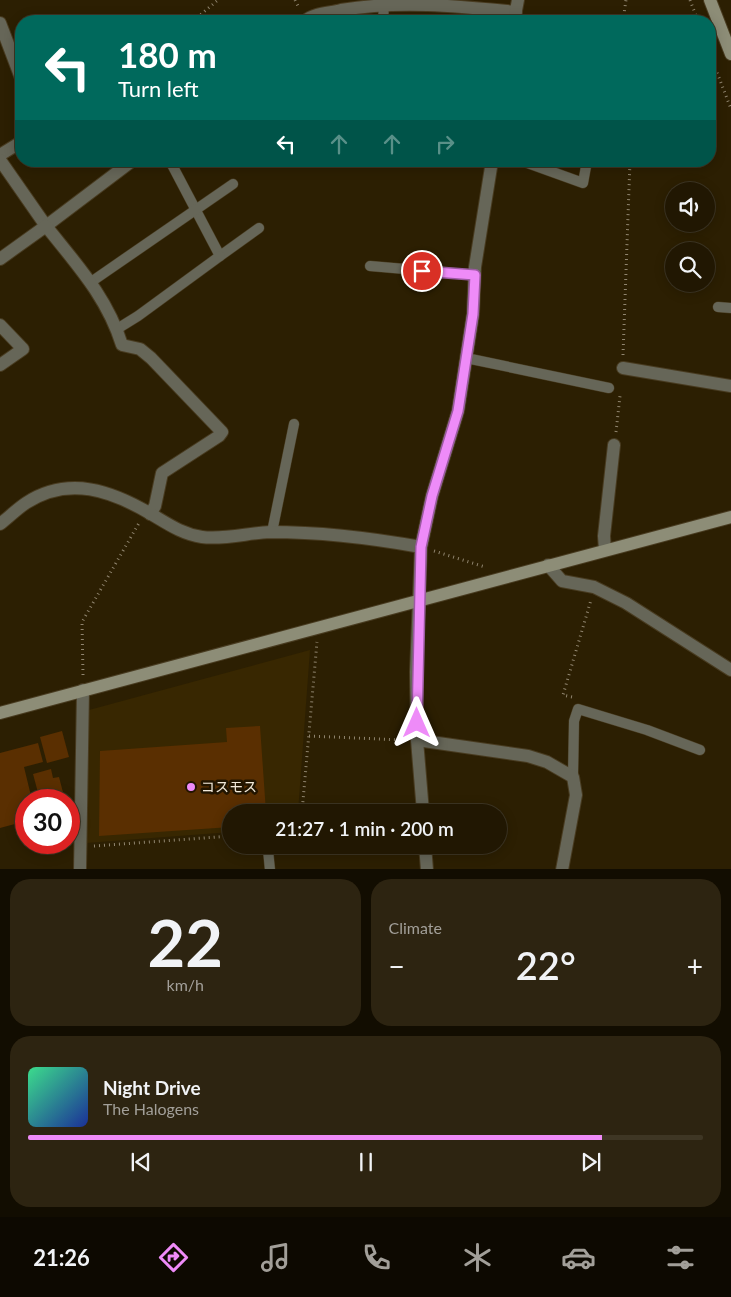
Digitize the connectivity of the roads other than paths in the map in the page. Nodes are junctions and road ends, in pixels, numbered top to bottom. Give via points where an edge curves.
1 (710, 0) edge
2 (384, 4) junction
3 (516, 11) edge
4 (317, 15) edge
5 (383, 15) edge
6 (716, 15) edge
7 (716, 15) edge
8 (1, 29) edge
9 (731, 54) edge
10 (15, 63) edge
11 (15, 146) edge
12 (0, 155) edge
13 (0, 160) edge
14 (124, 167) edge
15 (173, 167) edge
16 (491, 167) edge
17 (539, 167) edge
18 (586, 167) edge
19 (233, 184) dead end
20 (194, 211) junction
21 (46, 226) junction
22 (259, 228) dead end
23 (220, 256) junction
24 (0, 259) edge
25 (370, 266) dead end
26 (475, 275) junction
27 (91, 282) junction
28 (718, 307) dead end
29 (731, 308) edge
30 (0, 325) edge
31 (117, 329) junction
32 (466, 358) junction
33 (0, 365) edge
34 (623, 368) road end
35 (731, 386) edge
36 (610, 388) dead end
37 (294, 424) dead end
38 (614, 446) road end
39 (148, 512) junction
40 (731, 517) edge
41 (0, 524) edge
42 (272, 532) junction
43 (421, 547) junction
44 (605, 550) junction
45 (548, 565) junction
46 (419, 600) junction
47 (731, 670) edge
48 (83, 690) junction
49 (0, 713) edge
50 (417, 740) junction
51 (700, 750) dead end
52 (573, 777) junction
53 (422, 804) edge
54 (268, 854) edge
55 (427, 854) edge
56 (80, 869) edge
57 (270, 869) edge
58 (428, 869) edge
59 (562, 869) edge

1 - 7 street
2 - 3 street
2 - 4 street
2 - 5 lane
6 - 9 street
8 - 10 street
11 - 12 street
13 - 21 street
14 - 21 street
15 - 20 lane
16 - 26 street
17 - 18 lane via 583,183
19 - 20 lane
20 - 23 lane
20 - 27 lane
21 - 24 street
21 - 27 street
22 - 23 lane
23 - 31 lane
25 - 26 lane
26 - 32 street
27 - 31 street
28 - 29 lane
30 - 33 street via 23,349
31 - 39 street via 122,345 140,349 151,358 222,432 162,473 155,506
32 - 36 lane
32 - 43 street via 458,411 432,496
34 - 35 street
37 - 42 lane
38 - 44 street via 604,531
39 - 41 street via 108,493 81,488 52,492 27,502
39 - 42 street via 182,534 204,538
40 - 44 street
42 - 43 street via 363,536
43 - 46 street
44 - 45 street
45 - 46 street
45 - 47 street via 562,581 594,587 626,602
46 - 48 street
46 - 50 street
48 - 49 street
48 - 56 street
50 - 52 street via 528,756 547,762
50 - 53 street
51 - 52 lane via 578,709 574,721
52 - 59 street via 576,795
54 - 57 lane
55 - 58 street

